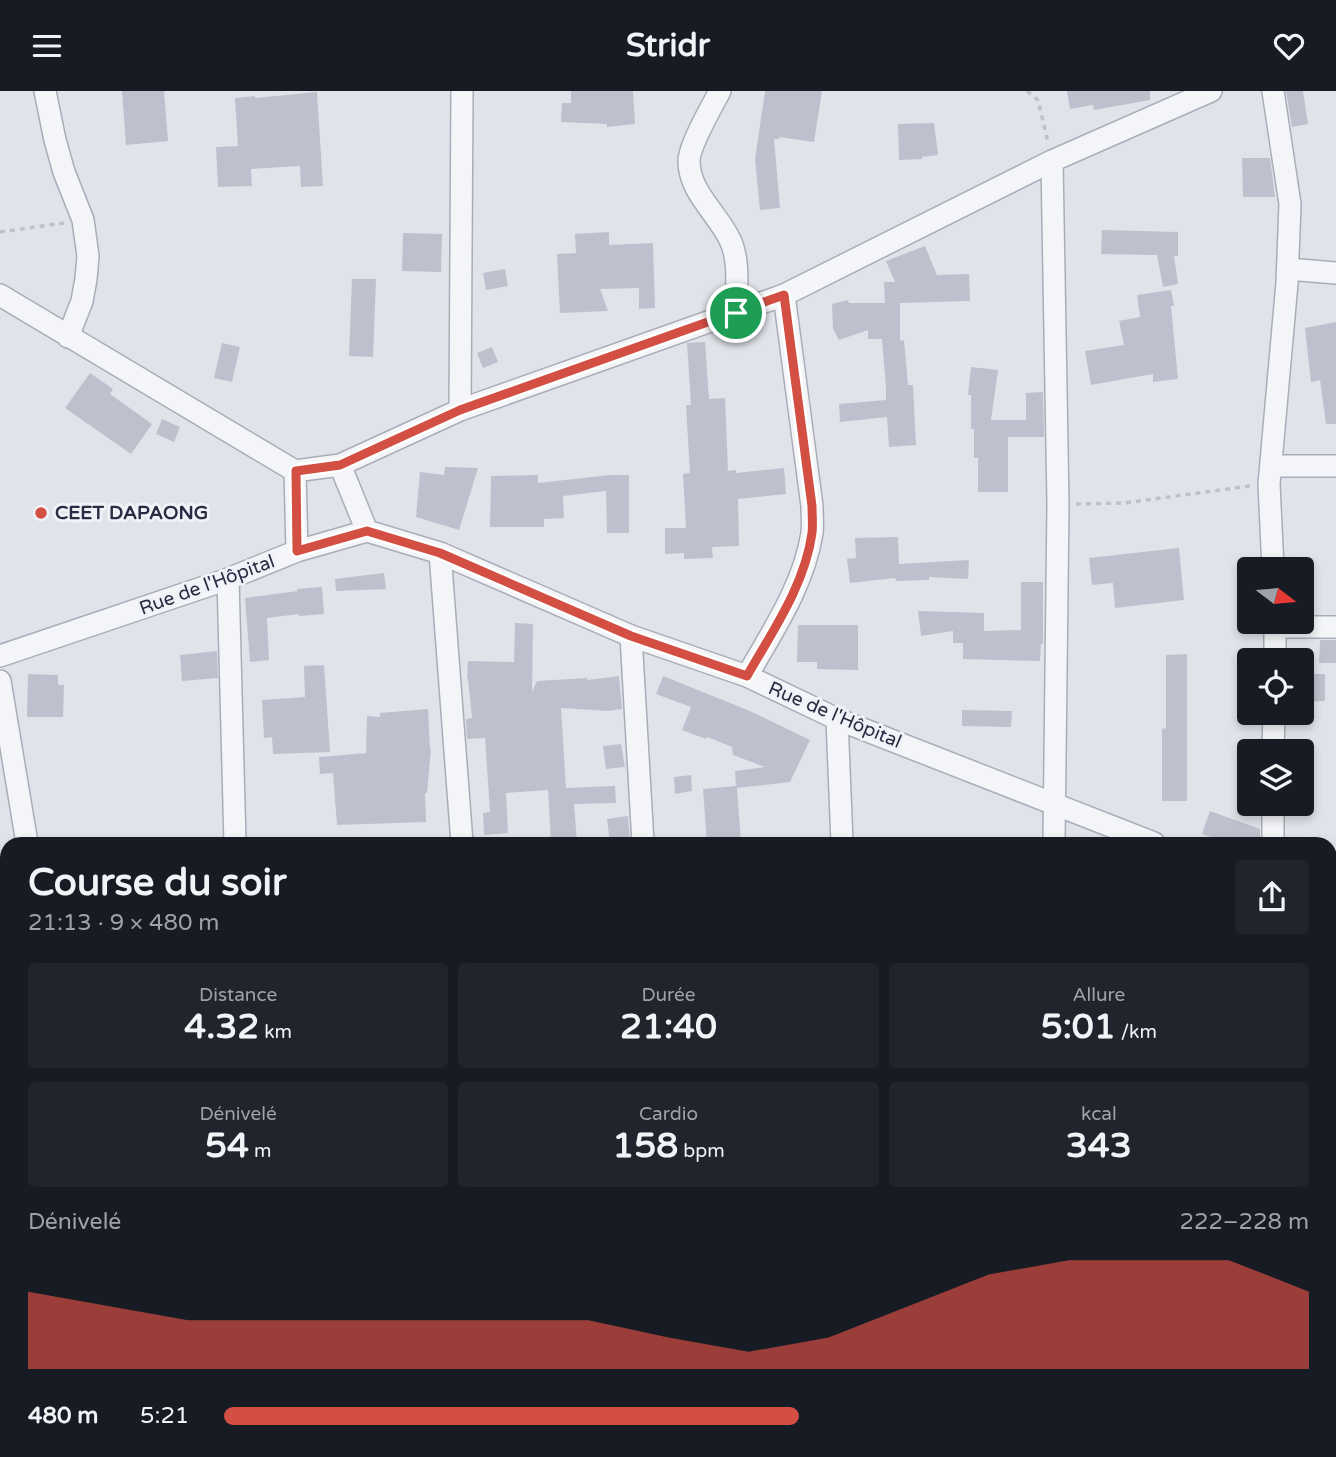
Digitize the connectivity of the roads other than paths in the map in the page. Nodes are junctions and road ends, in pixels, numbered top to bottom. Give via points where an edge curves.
1 (45, 91) edge
2 (462, 91) edge
3 (720, 91) edge
4 (1211, 91) edge
5 (1273, 91) edge
6 (1052, 161) junction
7 (1288, 269) junction
8 (1336, 273) edge
9 (0, 295) edge
10 (784, 295) junction
11 (736, 313) junction
12 (68, 337) junction
13 (460, 410) junction
14 (340, 465) junction
15 (1336, 466) edge
16 (296, 471) junction
17 (1270, 475) junction
18 (367, 531) junction
19 (297, 551) junction
20 (440, 553) junction
21 (1273, 557) edge
22 (229, 579) junction
23 (1314, 626) edge
24 (1336, 627) edge
25 (631, 636) junction
26 (0, 656) edge
27 (747, 676) junction
28 (0, 681) edge
29 (837, 719) junction
30 (1053, 803) junction
31 (1273, 816) edge
32 (26, 837) edge
33 (235, 837) edge
34 (461, 837) edge
35 (643, 837) edge
36 (842, 837) edge
37 (1054, 837) edge
38 (1139, 837) edge
39 (1273, 837) edge

1 - 12 street via 64,172 83,220 88,256 82,301
2 - 13 street
3 - 11 street via 688,158 696,189 732,245
4 - 6 street
5 - 7 street via 1290,204
6 - 10 street
6 - 30 street via 1058,504
7 - 8 street
7 - 17 street
9 - 12 street
10 - 11 street
10 - 27 street via 812,532 789,600
11 - 13 street
12 - 16 street
13 - 14 street
14 - 16 street
14 - 18 street
15 - 17 street
16 - 19 street
17 - 21 street
18 - 19 street, Rue de l'Hôpital
18 - 20 street, Rue de l'Hôpital
19 - 22 street, Rue de l'Hôpital
20 - 25 street, Rue de l'Hôpital
20 - 34 street
22 - 26 street, Rue de l'Hôpital
22 - 33 street
23 - 24 street
25 - 27 street, Rue de l'Hôpital
25 - 35 street
27 - 29 street, Rue de l'Hôpital
28 - 32 street
29 - 30 street, Rue de l'Hôpital
29 - 36 street
30 - 37 street
30 - 38 street, Rue de l'Hôpital
31 - 39 street

